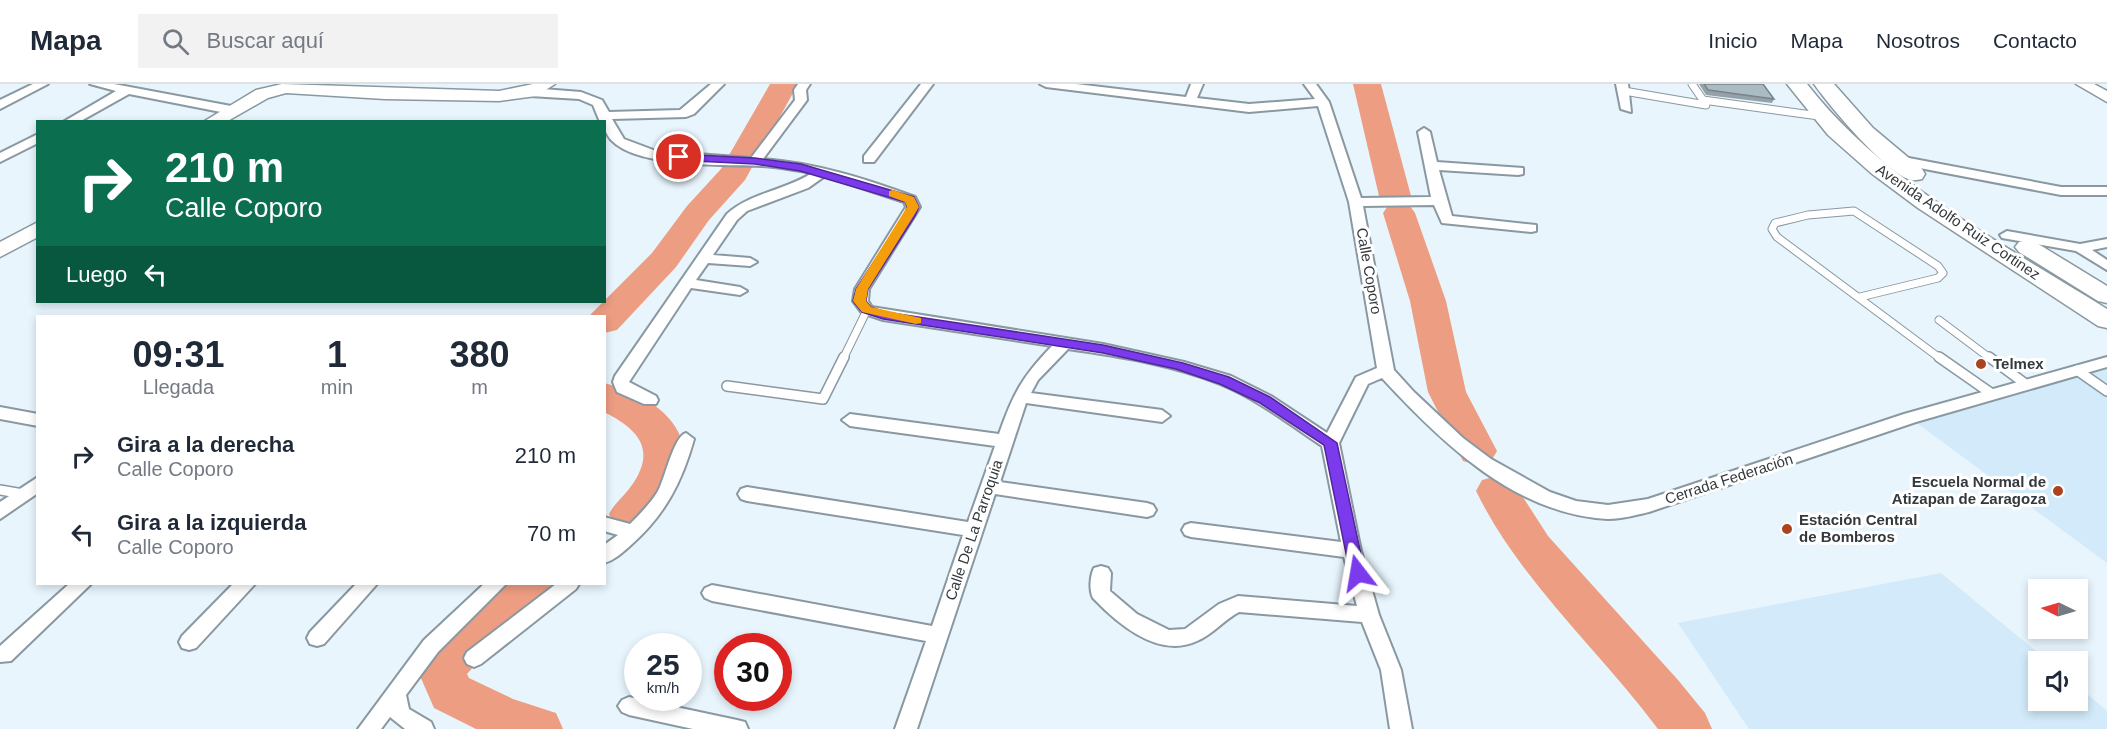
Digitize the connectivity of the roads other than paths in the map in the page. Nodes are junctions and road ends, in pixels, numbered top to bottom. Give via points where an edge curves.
1 (42, 84) edge
2 (96, 84) edge
3 (547, 84) edge
4 (718, 84) edge
5 (804, 84) edge
6 (927, 84) edge
7 (1046, 84) edge
8 (1197, 84) edge
9 (1310, 84) edge
10 (1692, 84) edge
11 (1797, 84) edge
12 (1824, 84) edge
13 (2083, 84) edge
14 (112, 85) edge
15 (275, 87) edge
16 (1111, 88) edge
17 (1623, 88) edge
18 (127, 90) junction
19 (530, 92) junction
20 (2106, 95) edge
21 (1190, 102) junction
22 (1323, 102) junction
23 (0, 105) edge
24 (1758, 108) junction
25 (1627, 109) dead end
26 (231, 110) junction
27 (606, 116) junction
28 (1819, 116) junction
29 (73, 120) edge
30 (215, 120) edge
31 (1424, 132) dead end
32 (36, 139) edge
33 (0, 159) edge
34 (869, 159) dead end
35 (1893, 159) junction
36 (755, 161) junction
37 (1432, 166) junction
38 (1518, 171) dead end
39 (823, 172) junction
40 (2107, 191) edge
41 (1439, 201) junction
42 (1356, 202) junction
43 (1531, 228) dead end
44 (36, 229) edge
45 (2007, 235) junction
46 (2107, 243) edge
47 (2080, 248) junction
48 (0, 251) edge
49 (704, 258) junction
50 (750, 262) dead end
51 (2107, 266) edge
52 (688, 283) junction
53 (740, 291) dead end
54 (2107, 296) edge
55 (1860, 297) junction
56 (867, 310) junction
57 (2107, 320) edge
58 (1939, 321) dead end
59 (1064, 343) junction
60 (2107, 362) edge
61 (2077, 370) junction
62 (1386, 372) junction
63 (2027, 385) junction
64 (727, 387) dead end
65 (2107, 391) edge
66 (1992, 394) junction
67 (1020, 398) junction
68 (650, 400) dead end
69 (0, 413) edge
70 (1162, 416) dead end
71 (36, 420) edge
72 (850, 420) dead end
73 (686, 439) dead end
74 (1005, 441) junction
75 (1330, 443) junction
76 (36, 484) edge
77 (989, 487) junction
78 (0, 490) edge
79 (23, 494) junction
80 (747, 494) dead end
81 (1147, 510) dead end
82 (0, 512) edge
83 (606, 525) edge
84 (974, 530) junction
85 (1191, 530) dead end
86 (634, 532) junction
87 (1352, 551) junction
88 (606, 554) edge
89 (1101, 573) dead end
90 (80, 585) edge
91 (244, 585) edge
92 (366, 585) edge
93 (495, 585) edge
94 (568, 585) edge
95 (712, 593) dead end
96 (1369, 615) junction
97 (938, 635) junction
98 (317, 638) dead end
99 (189, 642) dead end
100 (4, 655) dead end
101 (474, 658) dead end
102 (396, 695) junction
103 (652, 711) edge
104 (369, 729) edge
105 (423, 729) edge
106 (737, 729) edge
107 (906, 729) edge
108 (1401, 729) edge

1 - 23 street
2 - 14 street
3 - 19 main road
4 - 27 street via 682,114
5 - 36 street via 801,100
6 - 34 street
7 - 16 street
8 - 21 street
9 - 22 street, Calle Coporo
10 - 24 lane via 1702,100
11 - 28 main road, Avenida Adolfo Ruiz Cortinez
12 - 35 main road, Avenida Adolfo Ruiz Cortinez via 1848,116
13 - 20 street
14 - 18 street
15 - 19 main road via 385,94 500,96
15 - 26 main road
16 - 21 street
17 - 24 lane via 1698,104
17 - 25 street
18 - 26 street
18 - 29 street
19 - 27 street via 581,96 598,103
21 - 22 street via 1258,108
22 - 42 street, Calle Coporo
24 - 28 lane
26 - 30 main road
27 - 36 street via 617,140 634,150
28 - 57 main road, Avenida Adolfo Ruiz Cortinez via 1859,155 1916,198
31 - 37 street
32 - 33 street
35 - 40 street via 2061,191
35 - 45 main road, Avenida Adolfo Ruiz Cortinez
36 - 39 street
37 - 38 street
37 - 41 street
39 - 49 street via 736,212
39 - 56 street via 910,200 913,207 862,289 860,301
41 - 42 street
41 - 43 street via 1447,220
42 - 62 street, Calle Coporo
44 - 48 main road
45 - 47 street
45 - 54 main road, Avenida Adolfo Ruiz Cortinez
46 - 47 street
47 - 51 street
49 - 50 street
49 - 52 street
52 - 53 street
52 - 68 street via 621,382 629,392
55 - 55 lane via 1938,278 1943,273 1854,211 1775,223 1772,228 1777,237
55 - 66 lane
56 - 59 street
56 - 64 lane via 823,399
58 - 63 lane
59 - 67 street, Calle De La Parroquia via 1032,377
59 - 75 street via 1178,366 1225,380 1265,400
60 - 61 street, Cerrada Federación
61 - 63 street, Cerrada Federación
61 - 65 lane
62 - 66 street, Cerrada Federación via 1425,415 1487,465 1536,493 1573,507 1611,512 1649,505
62 - 75 street via 1362,381
63 - 66 street, Cerrada Federación
67 - 70 street
67 - 74 street, Calle De La Parroquia
69 - 71 street
72 - 74 street
73 - 86 street via 666,497
74 - 77 street, Calle De La Parroquia
75 - 87 street
76 - 79 street
77 - 81 street
77 - 84 street, Calle De La Parroquia
78 - 79 lane
79 - 82 street
80 - 84 street
83 - 86 street
84 - 97 street, Calle De La Parroquia
85 - 87 street
86 - 88 street
87 - 96 street
89 - 96 street via 1100,593 1108,602 1168,640 1192,636 1226,609 1239,604
90 - 100 street
91 - 99 street
92 - 98 street
93 - 102 street via 431,646
94 - 101 street
95 - 97 street
96 - 108 street via 1391,670
97 - 107 street, Calle De La Parroquia
102 - 104 street
102 - 105 street via 399,714
103 - 106 street

